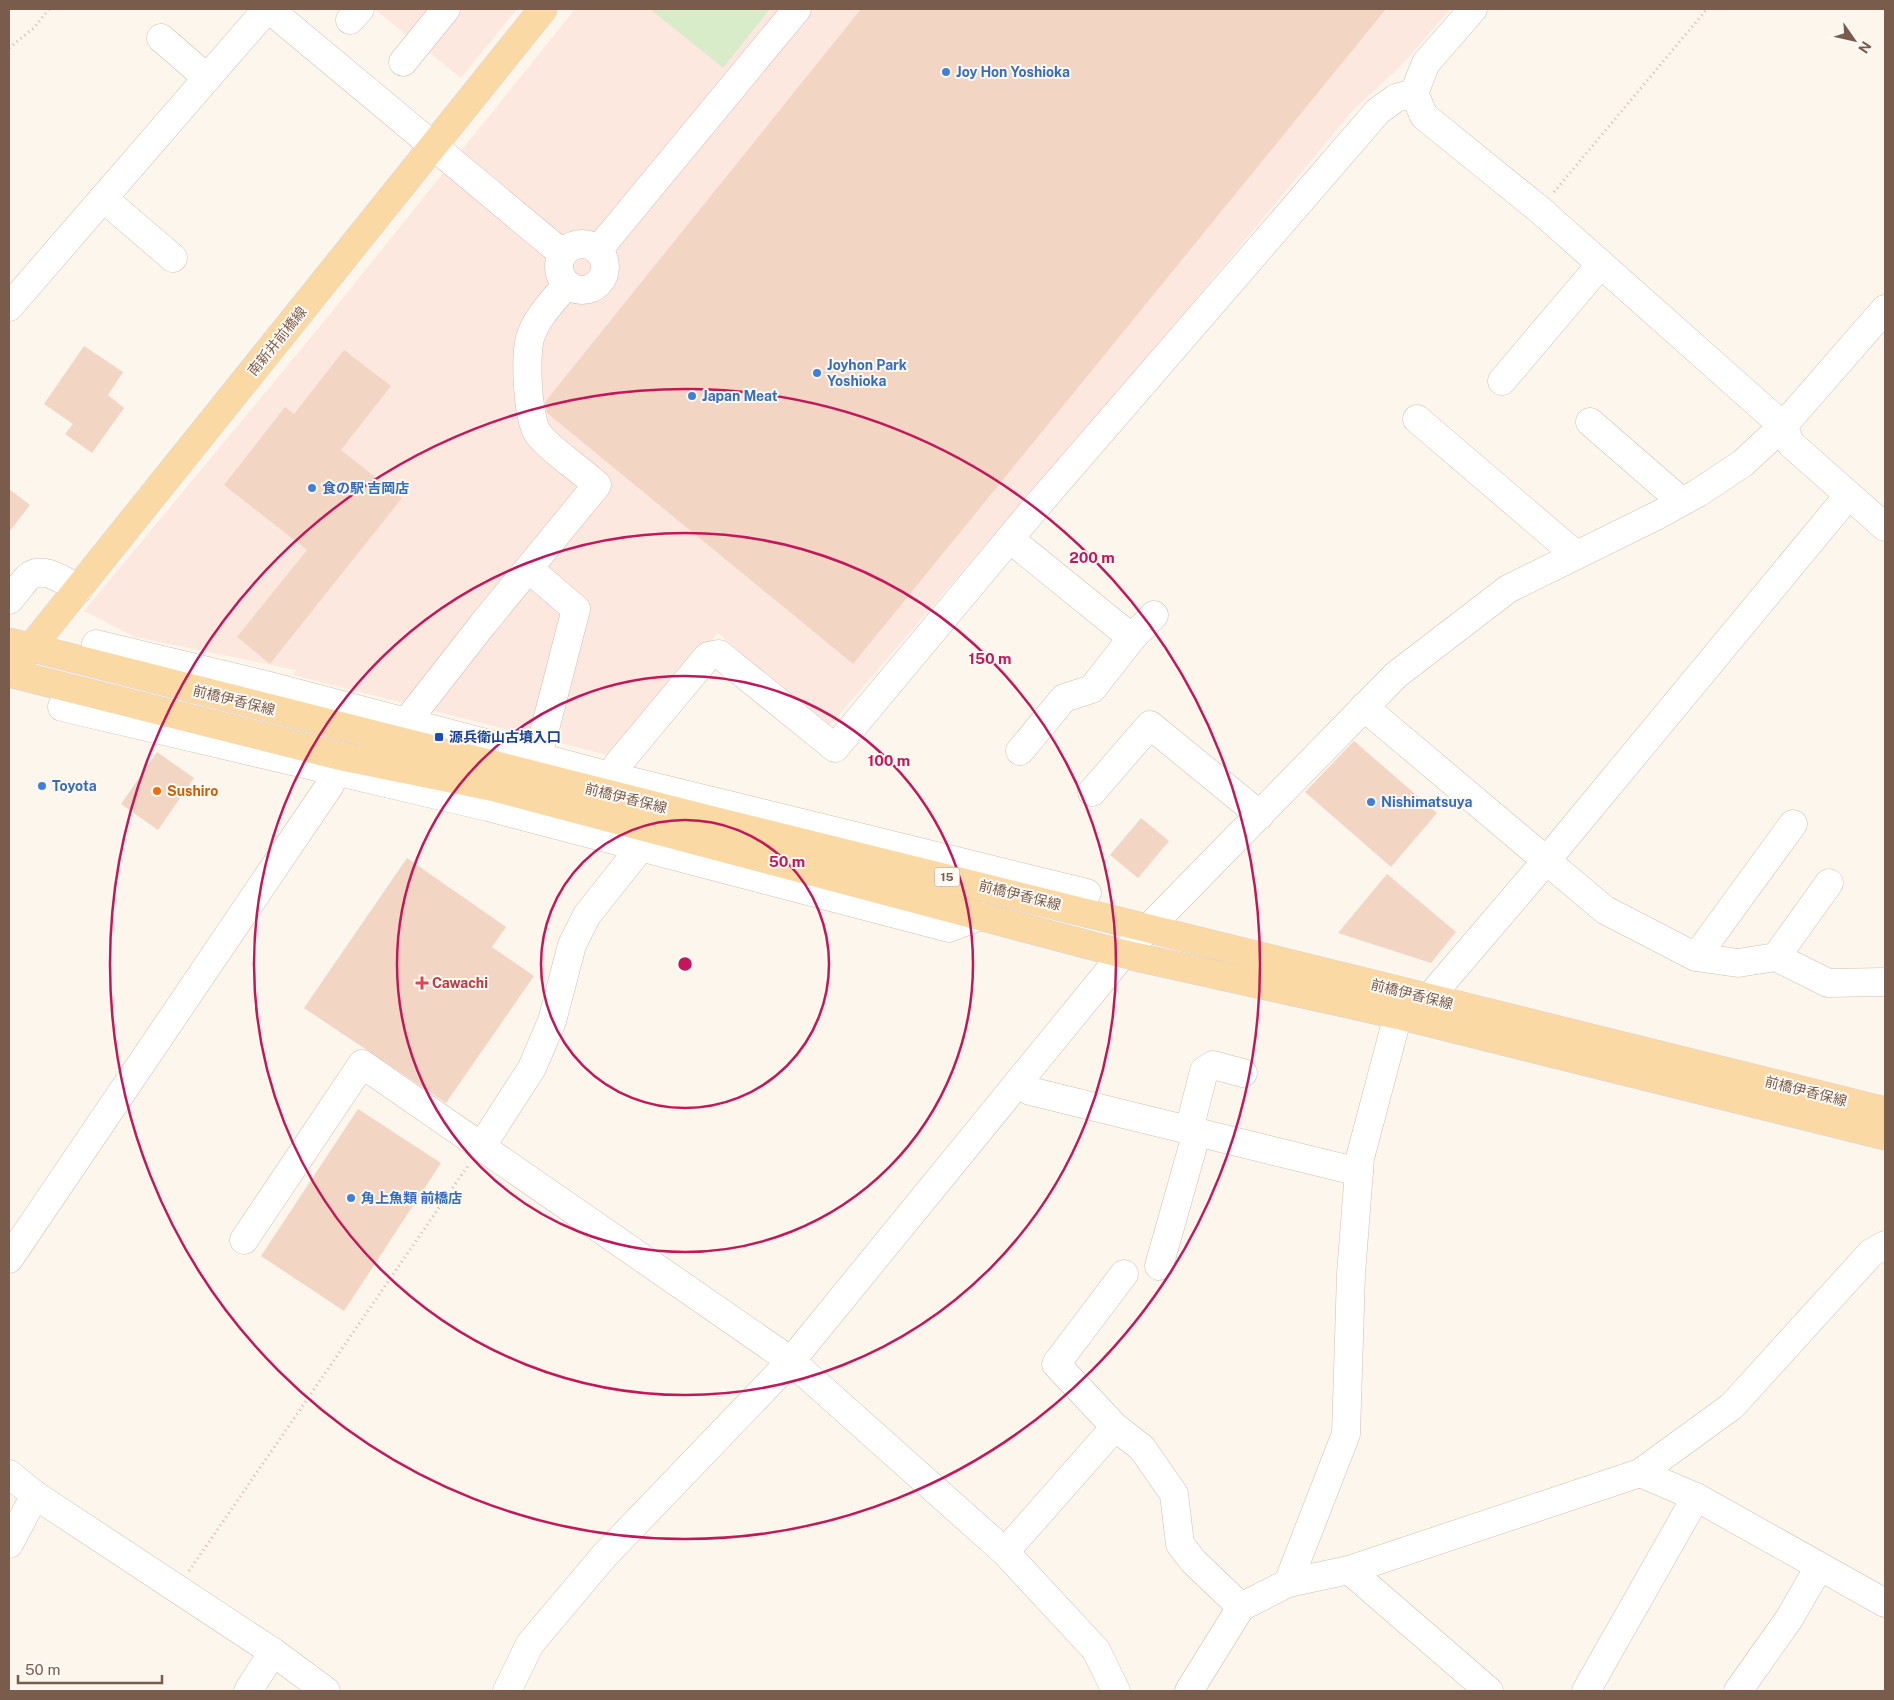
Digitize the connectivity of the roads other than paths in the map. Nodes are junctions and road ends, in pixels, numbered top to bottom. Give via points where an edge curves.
1 (268, 9) edge
2 (446, 9) edge
3 (543, 9) edge
4 (798, 9) edge
5 (1473, 9) edge
6 (161, 38) dead end
7 (403, 62) dead end
8 (207, 78) junction
9 (1414, 93) junction
10 (435, 145) junction
11 (103, 198) junction
12 (598, 250) junction
13 (563, 254) junction
14 (173, 258) dead end
15 (1601, 264) junction
16 (568, 284) junction
17 (13, 293) edge
18 (1885, 309) edge
19 (1502, 380) dead end
20 (1417, 419) dead end
21 (1590, 422) dead end
22 (1784, 426) junction
23 (1848, 496) junction
24 (1681, 501) junction
25 (1885, 527) edge
26 (1010, 539) junction
27 (1576, 555) junction
28 (529, 568) junction
29 (79, 589) junction
30 (9, 600) edge
31 (1154, 615) dead end
32 (1132, 638) junction
33 (96, 644) dead end
34 (20, 645) edge
35 (9, 674) edge
36 (183, 676) junction
37 (62, 707) dead end
38 (1364, 707) junction
39 (135, 715) junction
40 (399, 731) junction
41 (1020, 751) dead end
42 (337, 764) junction
43 (535, 766) junction
44 (606, 784) junction
45 (1092, 792) dead end
46 (1260, 815) junction
47 (1793, 824) dead end
48 (720, 834) junction
49 (644, 837) junction
50 (1546, 861) junction
51 (971, 874) junction
52 (1829, 884) dead end
53 (1086, 893) dead end
54 (1150, 928) junction
55 (1123, 954) junction
56 (1696, 957) junction
57 (1776, 957) junction
58 (1885, 982) edge
59 (1429, 998) junction
60 (1398, 1015) junction
61 (1243, 1073) dead end
62 (1017, 1084) junction
63 (1885, 1111) edge
64 (1193, 1131) junction
65 (1885, 1136) edge
66 (481, 1147) junction
67 (1359, 1172) junction
68 (244, 1240) dead end
69 (1885, 1245) edge
70 (9, 1259) edge
71 (1159, 1266) dead end
72 (1124, 1274) dead end
73 (791, 1361) junction
74 (1115, 1427) junction
75 (1640, 1473) junction
76 (9, 1474) edge
77 (35, 1495) junction
78 (1696, 1497) junction
79 (9, 1544) edge
80 (1005, 1552) junction
81 (1819, 1567) junction
82 (1349, 1570) junction
83 (1288, 1583) junction
84 (1885, 1603) edge
85 (1241, 1607) junction
86 (273, 1652) junction
87 (248, 1691) edge
88 (326, 1691) edge
89 (507, 1691) edge
90 (1116, 1691) edge
91 (1189, 1691) edge
92 (1489, 1691) edge
93 (1586, 1691) edge
94 (1738, 1691) edge

1 - 8 street
1 - 10 street
2 - 7 street
3 - 10 main road, 南新井前橋線
4 - 12 street
5 - 9 street via 1426,62
6 - 8 street
8 - 11 street
9 - 15 street via 1424,116
9 - 26 street via 1396,98 1378,111
10 - 13 street
10 - 29 main road, 南新井前橋線
11 - 14 street
11 - 17 street
12 - 13 street via 592,245 576,244
12 - 16 street via 605,263 598,284 585,290 577,290
13 - 16 street via 560,275
15 - 19 street
15 - 22 street
16 - 28 street via 550,304 530,338 531,419 538,434 597,485
18 - 22 street
20 - 27 street
21 - 24 street
22 - 23 street via 1791,444
22 - 24 street via 1743,463
23 - 25 street
23 - 50 street
24 - 27 street
26 - 32 street
26 - 44 street via 835,748 719,654 708,656
27 - 38 street via 1508,589 1396,675
28 - 40 street
28 - 43 street via 576,609
29 - 30 street via 36,572
29 - 34 main road, 南新井前橋線
31 - 32 street
32 - 41 street via 1092,689 1064,698
33 - 36 street
34 - 35 main road, 南新井前橋線
34 - 36 main road, 前橋伊香保線 / 15
35 - 39 main road, 前橋伊香保線 / 15
36 - 40 main road, 前橋伊香保線 / 15
37 - 39 street
38 - 46 street
38 - 50 street
39 - 42 main road, 前橋伊香保線 / 15
40 - 43 main road, 前橋伊香保線 / 15
42 - 49 main road, 前橋伊香保線 / 15 via 491,797
42 - 70 street via 324,794
43 - 44 main road, 前橋伊香保線 / 15
44 - 48 main road, 前橋伊香保線 / 15
45 - 46 street via 1150,725
46 - 54 street
47 - 56 street
48 - 49 main road, 前橋伊香保線 / 15
48 - 51 main road, 前橋伊香保線 / 15
48 - 55 main road, 前橋伊香保線 / 15 via 885,892
49 - 66 street via 587,915 572,945 552,1021 532,1068
50 - 56 street via 1605,910
50 - 59 street
51 - 53 street
51 - 54 main road, 前橋伊香保線 / 15
52 - 57 street
54 - 55 street
54 - 59 main road, 前橋伊香保線 / 15
55 - 60 main road, 前橋伊香保線 / 15
55 - 62 street
56 - 57 street via 1738,963
57 - 58 street via 1828,983
59 - 63 main road, 前橋伊香保線 / 15
60 - 65 main road, 前橋伊香保線 / 15
60 - 67 street
61 - 64 street via 1213,1065 1204,1071
62 - 64 street via 1030,1091
62 - 73 street
64 - 67 street
64 - 71 street
66 - 68 street via 362,1064
66 - 73 street
67 - 83 street via 1351,1274 1346,1434
69 - 75 street via 1871,1253 1732,1406
72 - 74 street via 1056,1364
73 - 80 street
73 - 89 street via 604,1556 530,1644
74 - 80 street
74 - 85 street via 1142,1448 1174,1494 1180,1544
75 - 78 street
75 - 82 street
76 - 77 street
77 - 79 street
77 - 86 street
78 - 81 street
78 - 93 street
80 - 90 street via 1096,1650
81 - 84 street
81 - 94 street via 1789,1619
82 - 83 street
82 - 92 street
83 - 85 street
85 - 91 street
86 - 87 street
86 - 88 street

